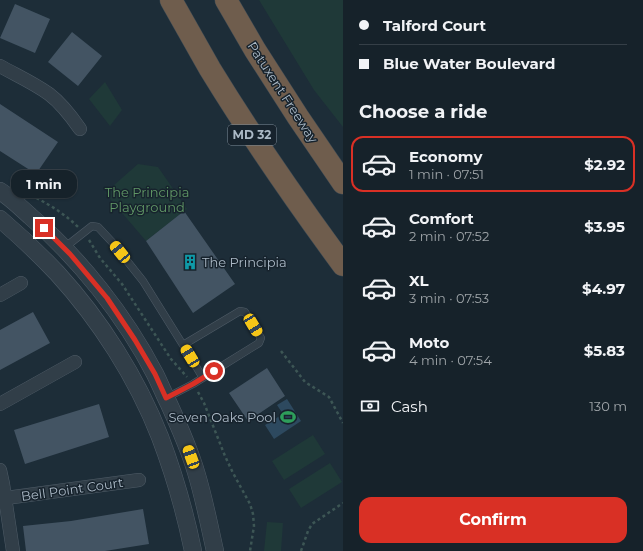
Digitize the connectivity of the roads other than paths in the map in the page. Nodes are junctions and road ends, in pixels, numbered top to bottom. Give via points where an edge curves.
1 (171, 0) edge
2 (226, 0) edge
3 (0, 66) edge
4 (80, 128) dead end
5 (343, 183) edge
6 (0, 191) edge
7 (0, 219) edge
8 (64, 248) junction
9 (343, 265) edge
10 (21, 283) dead end
11 (0, 295) edge
12 (183, 345) junction
13 (75, 362) dead end
14 (203, 378) junction
15 (166, 398) junction
16 (0, 404) edge
17 (0, 470) edge
18 (139, 480) dead end
19 (6, 498) junction
20 (13, 551) edge
21 (193, 551) edge
22 (214, 551) edge

1 - 9 highway, MD 32 via 258,143
2 - 5 highway, Patuxent Freeway via 255,50
3 - 4 street via 49,94
6 - 8 street
7 - 21 street via 57,273 89,312 119,356 160,436
8 - 12 lane via 92,226 98,227 143,281
8 - 15 street via 107,298 135,340
10 - 11 street
12 - 14 lane
12 - 14 lane via 240,311 245,312 260,338 259,343
13 - 16 street
14 - 15 lane
15 - 22 street via 196,471 208,515
17 - 19 street
18 - 19 street, Bell Point Court
19 - 20 street

